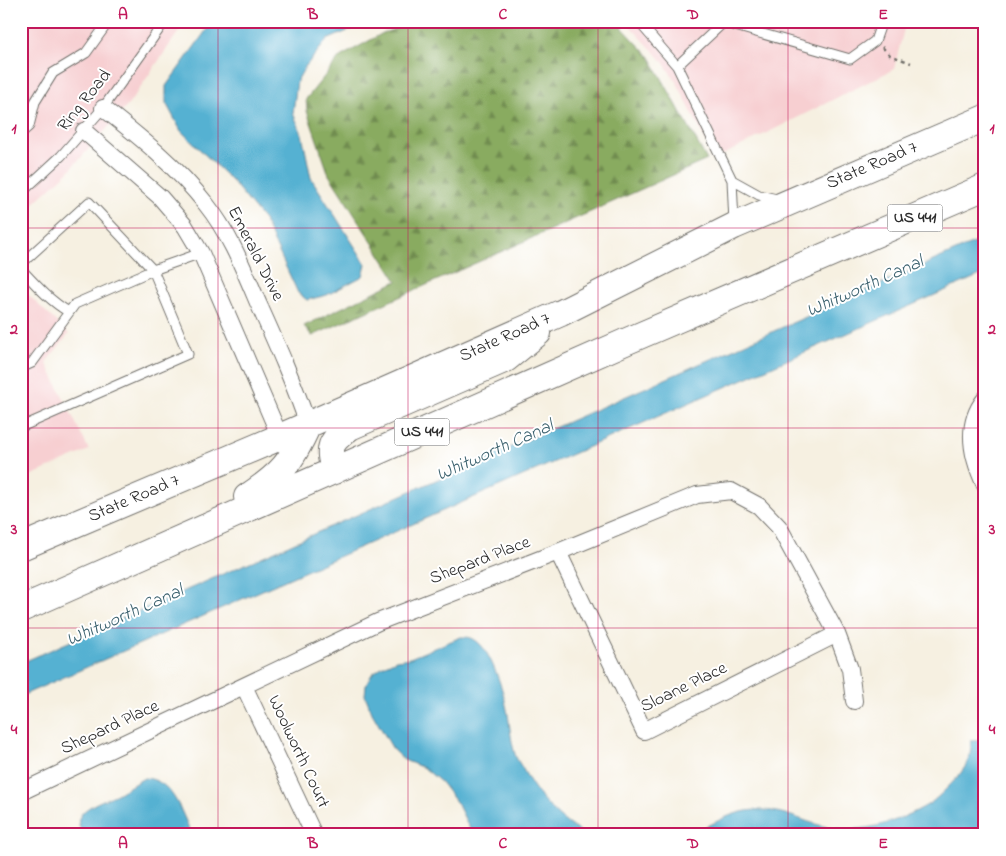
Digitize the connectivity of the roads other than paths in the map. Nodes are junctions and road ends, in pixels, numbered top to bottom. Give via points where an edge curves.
1 (110, 21) edge
2 (165, 21) edge
3 (638, 21) edge
4 (758, 21) edge
5 (882, 21) edge
6 (725, 22) edge
7 (755, 31) junction
8 (677, 66) junction
9 (104, 108) junction
10 (985, 118) edge
11 (84, 131) junction
12 (21, 133) edge
13 (732, 180) junction
14 (985, 187) edge
15 (21, 193) edge
16 (797, 199) junction
17 (734, 226) junction
18 (201, 253) junction
19 (21, 264) edge
20 (21, 269) edge
21 (153, 270) junction
22 (69, 312) junction
23 (561, 313) junction
24 (21, 368) edge
25 (985, 399) edge
26 (308, 425) junction
27 (21, 427) edge
28 (280, 437) junction
29 (334, 471) junction
30 (985, 485) edge
31 (190, 535) junction
32 (21, 547) edge
33 (558, 552) junction
34 (21, 609) edge
35 (837, 634) junction
36 (244, 686) junction
37 (854, 701) dead end
38 (21, 792) edge
39 (314, 835) edge

1 - 12 lane via 86,53 53,73 35,102 29,126
2 - 9 lane, Ring Road
3 - 8 lane
4 - 7 lane
5 - 7 lane via 874,41 850,59
6 - 7 lane
6 - 8 lane
8 - 13 lane
9 - 11 lane, Ring Road
9 - 26 street, Emerald Drive via 178,172 207,205 227,236 295,386
10 - 16 main road, State Road 7
11 - 15 lane, Ring Road
11 - 18 street via 160,197 185,226
13 - 16 lane via 759,195
13 - 17 lane
14 - 29 main road, US 441
16 - 17 main road, State Road 7
17 - 23 main road, State Road 7
18 - 21 lane
18 - 28 street
19 - 21 lane via 89,202
20 - 22 lane via 37,287
21 - 22 lane via 75,304
21 - 27 lane via 188,354
22 - 24 lane via 32,363
23 - 26 main road, State Road 7
23 - 29 main road via 506,359 350,427 335,438 330,452
25 - 30 street via 974,420 971,447
26 - 28 main road, State Road 7
26 - 31 main road via 287,466 270,482
28 - 32 main road, State Road 7
29 - 31 main road, US 441
31 - 34 main road, US 441
33 - 35 street, Shepard Place via 697,495 731,491 759,506 779,527
33 - 35 street, Sloane Place via 644,731
33 - 36 street, Shepard Place via 378,622
35 - 37 street, Shepard Place via 850,669
36 - 38 street, Shepard Place
36 - 39 street, Woolworth Court

